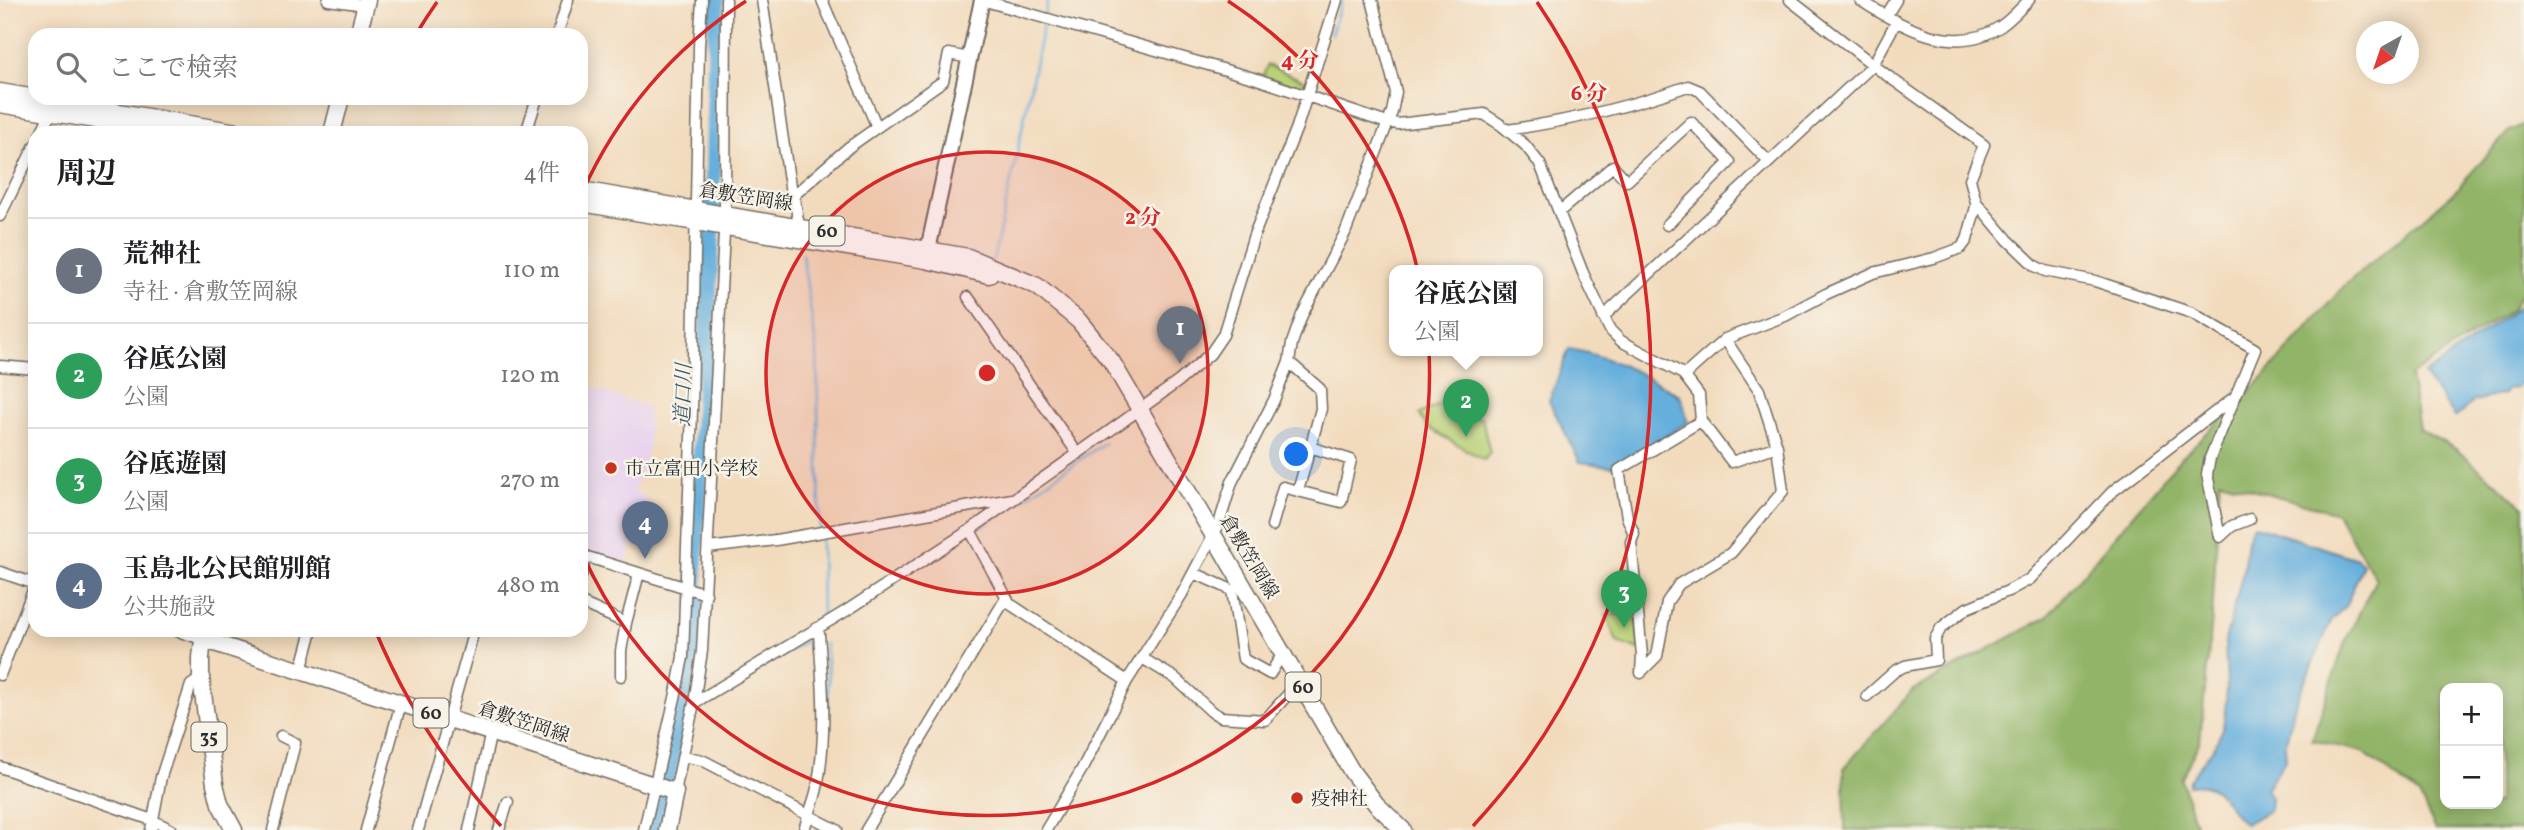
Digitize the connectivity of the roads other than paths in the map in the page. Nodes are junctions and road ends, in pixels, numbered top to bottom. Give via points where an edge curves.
1 (328, 0) edge
2 (568, 0) edge
3 (702, 0) edge
4 (726, 0) edge
5 (762, 0) edge
6 (822, 0) edge
7 (982, 0) edge
8 (1337, 0) edge
9 (1371, 0) edge
10 (1790, 0) edge
11 (1896, 0) edge
12 (2029, 0) edge
13 (366, 2) edge
14 (1866, 2) edge
15 (1886, 16) junction
16 (1896, 22) junction
17 (360, 28) edge
18 (559, 28) edge
19 (969, 58) junction
20 (1873, 65) junction
21 (0, 92) edge
22 (1309, 96) junction
23 (28, 98) edge
24 (0, 104) edge
25 (57, 105) edge
26 (339, 105) edge
27 (535, 105) edge
28 (51, 113) junction
29 (1388, 122) junction
30 (44, 126) edge
31 (140, 126) edge
32 (150, 126) edge
33 (334, 126) edge
34 (528, 126) edge
35 (875, 129) junction
36 (1507, 130) junction
37 (28, 159) edge
38 (1769, 162) junction
39 (588, 192) edge
40 (794, 199) junction
41 (1977, 203) junction
42 (588, 204) edge
43 (1559, 212) junction
44 (0, 216) edge
45 (696, 216) junction
46 (725, 220) junction
47 (1667, 225) dead end
48 (799, 226) junction
49 (927, 254) junction
50 (968, 297) dead end
51 (1603, 317) junction
52 (1725, 340) junction
53 (1289, 362) junction
54 (0, 366) edge
55 (28, 368) edge
56 (1683, 374) junction
57 (2233, 398) junction
58 (1139, 410) junction
59 (1701, 421) junction
60 (1777, 446) junction
61 (1310, 447) junction
62 (1078, 454) junction
63 (1298, 491) junction
64 (1012, 499) junction
65 (2250, 519) dead end
66 (1272, 526) dead end
67 (972, 533) junction
68 (1213, 536) junction
69 (708, 548) junction
70 (588, 557) edge
71 (0, 572) edge
72 (639, 573) junction
73 (1194, 573) junction
74 (28, 582) edge
75 (687, 588) junction
76 (705, 594) junction
77 (1006, 598) junction
78 (28, 602) edge
79 (588, 606) edge
80 (626, 624) junction
81 (817, 628) junction
82 (204, 637) edge
83 (209, 637) edge
84 (310, 637) edge
85 (472, 637) edge
86 (1142, 657) junction
87 (1278, 661) dead end
88 (300, 671) junction
89 (0, 675) edge
90 (621, 677) dead end
91 (201, 678) junction
92 (1127, 681) junction
93 (1300, 681) junction
94 (1867, 696) dead end
95 (401, 703) junction
96 (694, 703) junction
97 (449, 719) junction
98 (491, 732) junction
99 (281, 736) dead end
100 (683, 756) junction
101 (0, 767) edge
102 (665, 789) junction
103 (508, 802) dead end
104 (811, 816) junction
105 (151, 825) edge
106 (172, 830) edge
107 (234, 830) edge
108 (272, 830) edge
109 (366, 830) edge
110 (418, 830) edge
111 (469, 830) edge
112 (499, 830) edge
113 (644, 830) edge
114 (667, 830) edge
115 (804, 830) edge
116 (837, 830) edge
117 (866, 830) edge
118 (1046, 830) edge
119 (1403, 830) edge

1 - 13 street
2 - 18 street
3 - 45 street
4 - 46 street
5 - 40 street
6 - 35 street
7 - 19 street
7 - 22 street
8 - 22 street
9 - 29 street via 1396,92
10 - 20 street
11 - 15 street
12 - 16 street via 2004,25 1964,38 1931,38
13 - 17 main road
14 - 15 street
15 - 16 street
16 - 20 street
19 - 35 street via 949,54 943,81
19 - 49 street
20 - 38 street
20 - 41 street via 1984,145 1969,182
21 - 23 main road
22 - 29 street
22 - 58 street via 1254,235 1223,335 1204,360
24 - 28 main road
25 - 32 main road
26 - 33 main road
27 - 34 street
28 - 30 street
28 - 31 main road
29 - 36 street via 1484,114
29 - 53 street via 1345,233 1302,315
35 - 40 street via 828,164
36 - 38 street via 1604,112 1688,86 1700,91
36 - 43 street via 1536,158
37 - 44 street
38 - 51 street
39 - 45 main road, 倉敷笠岡線 / 60
40 - 48 street
41 - 52 street via 1961,248 1874,273
41 - 57 street via 2039,268 2192,313 2255,349
42 - 45 main road, 倉敷笠岡線 / 60
43 - 47 street via 1613,166 1627,181 1692,122 1730,162
43 - 51 street
45 - 46 main road, 倉敷笠岡線 / 60
45 - 75 street
46 - 48 main road, 倉敷笠岡線 / 60
46 - 49 main road, 倉敷笠岡線 / 60
46 - 69 street
48 - 49 main road, 倉敷笠岡線 / 60
49 - 58 main road, 倉敷笠岡線 / 60 via 968,257 1037,286 1096,339
50 - 62 street
51 - 56 street via 1621,341
52 - 56 street
52 - 60 street via 1759,390
53 - 61 street via 1320,389 1321,409
53 - 68 street via 1232,482
54 - 55 street
56 - 59 street via 1699,396
57 - 65 street via 2207,474 2220,537
57 - 94 street via 2121,484 2030,579 1967,608 1941,628 1935,639 1936,660 1895,671
58 - 62 street
58 - 68 main road, 倉敷笠岡線 / 60
59 - 60 street via 1732,461
59 - 60 street via 1619,470 1634,534 1641,673 1657,656 1667,602 1679,584 1731,552 1783,491
61 - 63 street
61 - 63 street via 1351,460 1341,502
62 - 64 street
63 - 66 street via 1283,487
64 - 67 street
64 - 69 street
67 - 77 street
67 - 81 street
68 - 73 street
68 - 93 main road, 倉敷笠岡線 / 60
69 - 76 street
70 - 72 street
71 - 74 street
72 - 75 street
72 - 80 street
73 - 86 street
73 - 87 street via 1232,590 1243,659 1270,674
75 - 76 street
75 - 102 street via 683,657
76 - 96 street
77 - 92 street
77 - 117 street
78 - 89 street
79 - 80 street
80 - 90 street
81 - 96 street
81 - 104 street via 824,706
82 - 91 main road, 35
83 - 88 main road, 倉敷笠岡線 / 60
84 - 88 street
85 - 97 street
86 - 92 street
86 - 93 street via 1221,717 1265,720
88 - 95 main road, 倉敷笠岡線 / 60
91 - 105 street via 191,685 161,776
91 - 107 main road, 35 via 215,784
92 - 118 street
93 - 119 main road, 倉敷笠岡線 / 60 via 1352,772
95 - 97 main road, 倉敷笠岡線 / 60
95 - 109 street
96 - 100 street
97 - 98 main road, 倉敷笠岡線 / 60
97 - 110 street
98 - 102 main road, 倉敷笠岡線 / 60
98 - 111 street
99 - 108 street via 295,743
100 - 102 street
100 - 104 street via 702,760
101 - 105 street
102 - 113 street
102 - 114 main road
103 - 112 street
104 - 115 street
104 - 116 street
105 - 106 street

